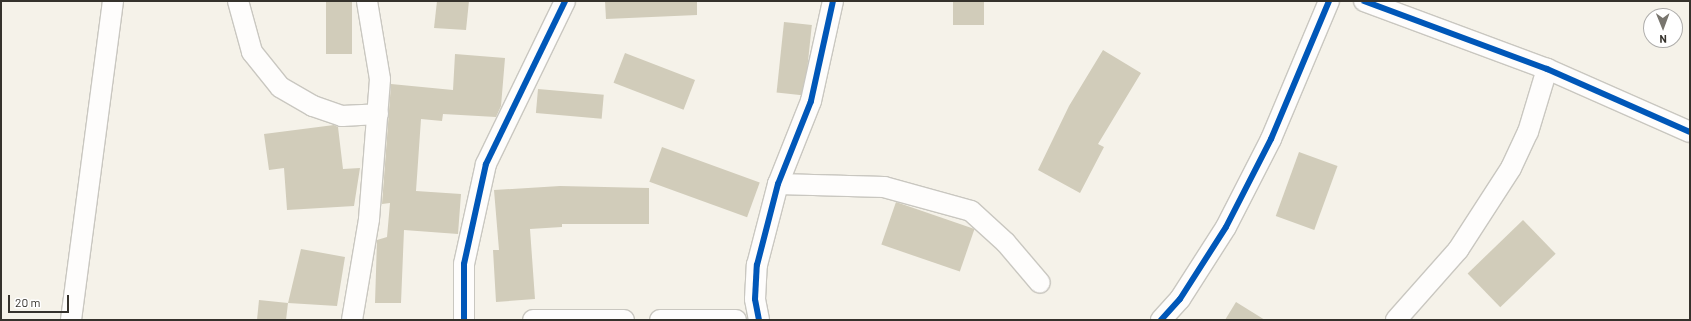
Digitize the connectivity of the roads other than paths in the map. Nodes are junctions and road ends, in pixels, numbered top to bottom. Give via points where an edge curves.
1 (113, 1) edge
2 (238, 1) edge
3 (367, 1) edge
4 (565, 1) edge
5 (833, 1) edge
6 (1329, 1) edge
7 (1364, 1) edge
8 (1547, 69) junction
9 (378, 114) junction
10 (1690, 132) edge
11 (778, 184) junction
12 (1040, 283) dead end
13 (71, 320) edge
14 (352, 320) edge
15 (464, 320) edge
16 (533, 320) edge
17 (624, 320) edge
18 (660, 320) edge
19 (736, 320) edge
20 (759, 320) edge
21 (1161, 320) edge
22 (1396, 320) edge

1 - 13 street
2 - 9 street via 252,52 280,87 313,106 342,116
3 - 9 street via 380,79
4 - 15 street via 486,164 464,264
5 - 11 street via 811,101
6 - 21 street via 1271,139 1226,227 1180,299
7 - 8 street
8 - 10 street
8 - 22 street via 1528,132 1511,168 1458,250
9 - 14 street via 369,219
11 - 12 street via 884,187 971,211 1006,243
11 - 20 street via 757,265 755,299
16 - 17 street
18 - 19 street

